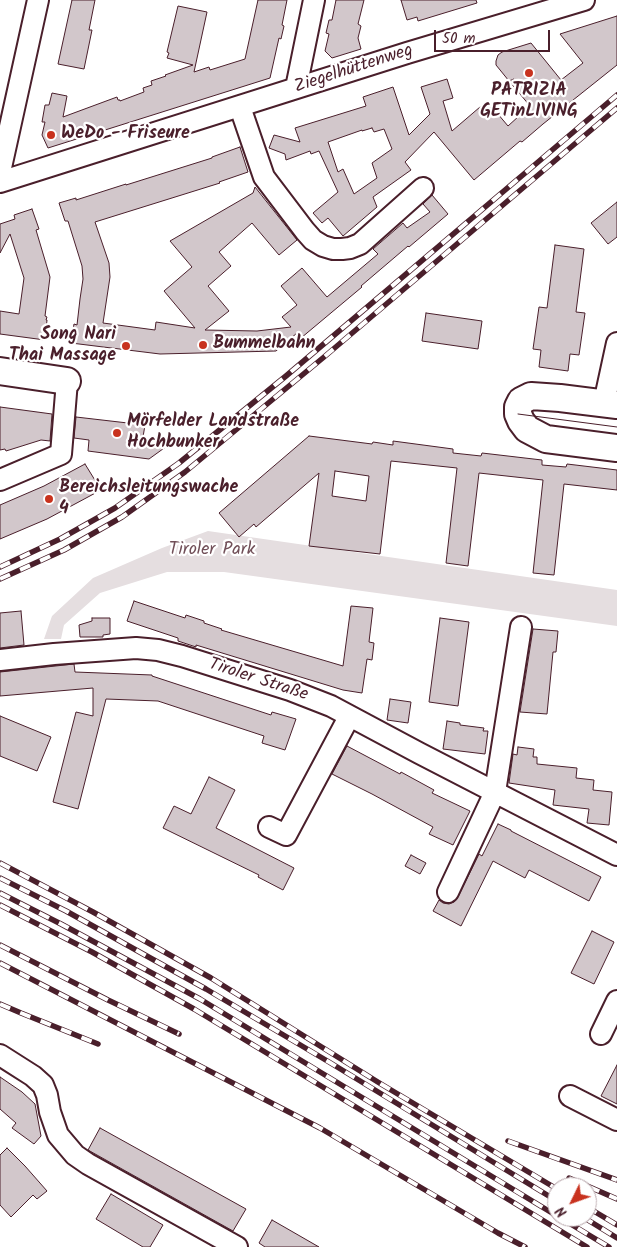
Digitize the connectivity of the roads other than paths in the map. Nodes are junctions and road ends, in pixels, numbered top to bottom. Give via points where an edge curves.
1 (38, 0) edge
2 (314, 0) edge
3 (584, 0) edge
4 (296, 88) junction
5 (240, 107) junction
6 (0, 172) edge
7 (0, 182) edge
8 (423, 188) dead end
9 (617, 343) edge
10 (0, 371) edge
11 (66, 381) joint
12 (610, 404) edge
13 (617, 448) edge
14 (0, 480) edge
15 (521, 627) dead end
16 (0, 660) edge
17 (349, 717) junction
18 (495, 792) junction
19 (269, 827) dead end
20 (617, 855) edge
21 (448, 892) dead end
22 (617, 1001) edge
23 (601, 1034) dead end
24 (0, 1055) edge
25 (570, 1096) dead end
26 (617, 1120) edge
27 (237, 1247) edge

1 - 6 street
2 - 4 street
3 - 4 street, Ziegelhüttenweg
4 - 5 street, Ziegelhüttenweg
5 - 7 street, Ziegelhüttenweg
5 - 8 street via 264,177 305,231 324,246 342,249 360,244
9 - 12 street
10 - 11 main road
11 - 14 street via 61,454
12 - 13 main road via 531,396 521,401 518,414 527,429 546,439
15 - 18 street
16 - 17 street, Tiroler Straße via 136,648 158,650 290,690 331,706
17 - 18 street, Tiroler Straße
17 - 19 street via 286,835
18 - 20 street, Tiroler Straße
18 - 21 street
22 - 23 street
24 - 27 street via 43,1085 58,1135 75,1155
25 - 26 street

